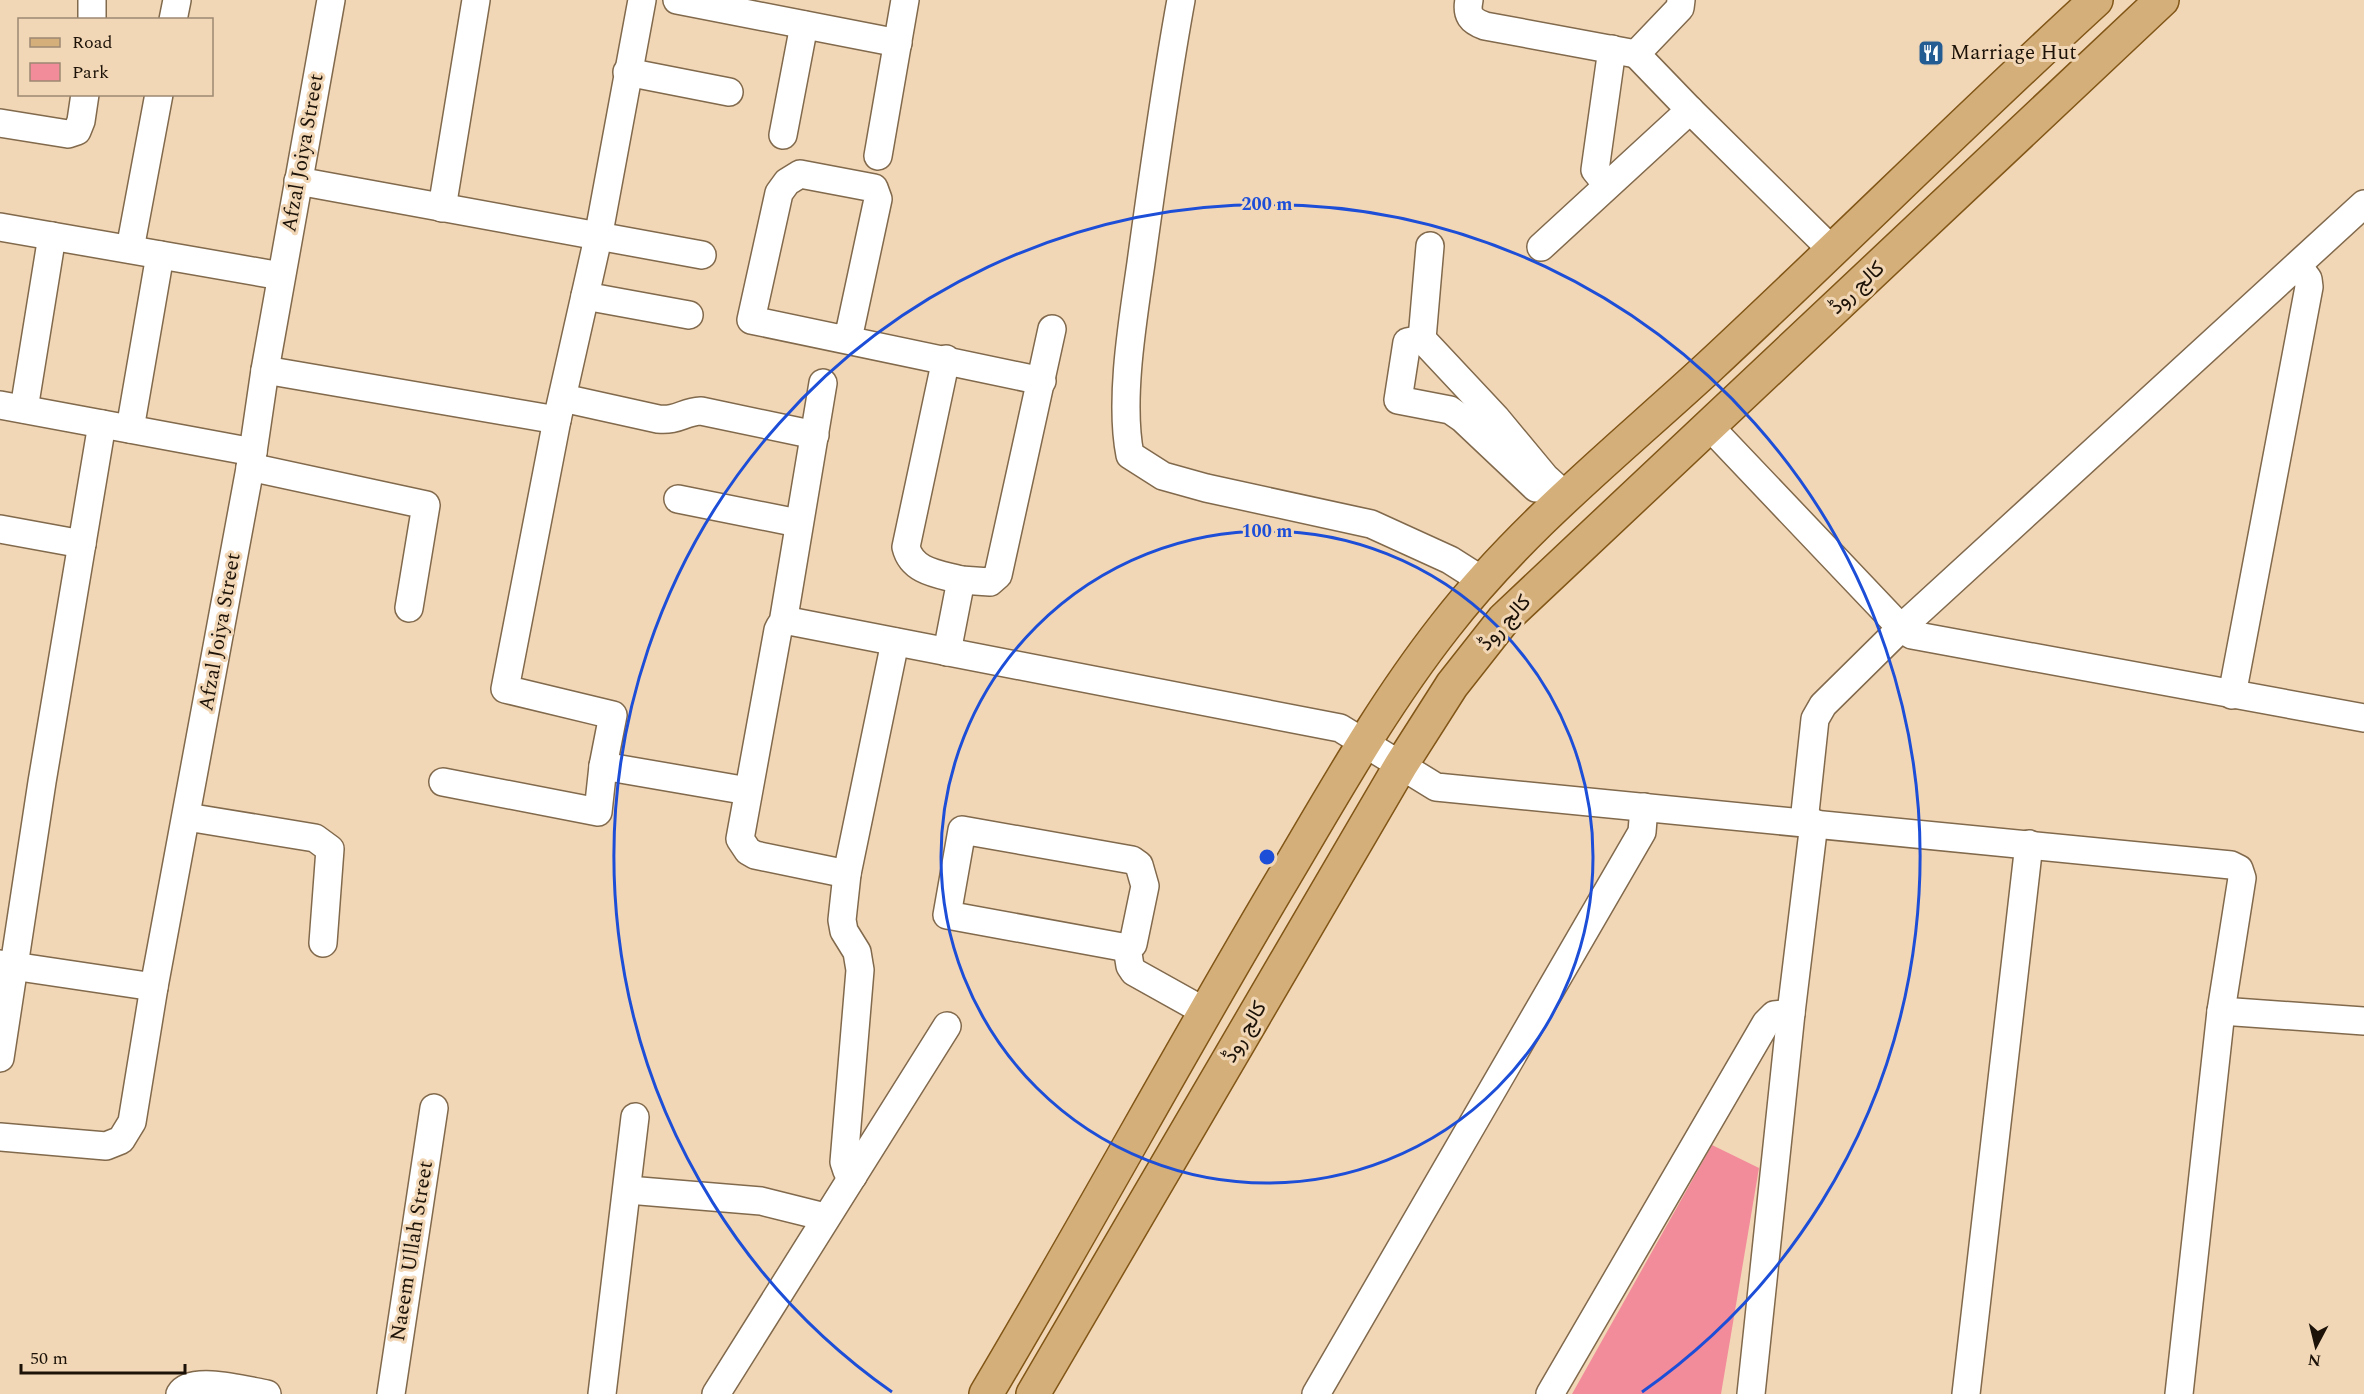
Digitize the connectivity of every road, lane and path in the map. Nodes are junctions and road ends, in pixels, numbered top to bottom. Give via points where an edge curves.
1 (92, 0) edge
2 (177, 0) edge
3 (331, 0) edge
4 (476, 0) edge
5 (642, 0) edge
6 (677, 0) edge
7 (905, 0) edge
8 (1181, 0) edge
9 (1469, 0) edge
10 (2096, 0) edge
11 (2162, 0) edge
12 (1683, 3) edge
13 (795, 16) edge
14 (92, 18) edge
15 (173, 18) edge
16 (898, 43) junction
17 (1624, 51) junction
18 (627, 72) junction
19 (729, 92) dead end
20 (85, 96) edge
21 (159, 96) edge
22 (1690, 110) junction
23 (0, 123) edge
24 (783, 135) dead end
25 (878, 156) dead end
26 (298, 182) junction
27 (1607, 185) junction
28 (2364, 204) edge
29 (442, 208) junction
30 (0, 228) edge
31 (52, 236) junction
32 (598, 238) junction
33 (1430, 246) dead end
34 (1541, 247) dead end
35 (130, 249) junction
36 (1833, 250) junction
37 (160, 255) junction
38 (702, 255) dead end
39 (2299, 267) junction
40 (281, 276) junction
41 (585, 296) junction
42 (688, 315) dead end
43 (1052, 329) dead end
44 (848, 339) junction
45 (1422, 339) junction
46 (946, 359) junction
47 (1709, 367) junction
48 (265, 370) junction
49 (1042, 381) junction
50 (823, 383) dead end
51 (1739, 400) junction
52 (12, 407) edge
53 (560, 409) junction
54 (102, 424) junction
55 (1710, 427) junction
56 (130, 429) junction
57 (815, 435) junction
58 (251, 460) junction
59 (678, 499) dead end
60 (1561, 502) junction
61 (798, 523) junction
62 (0, 530) edge
63 (82, 544) junction
64 (961, 580) junction
65 (1483, 581) junction
66 (409, 608) dead end
67 (783, 623) junction
68 (1900, 628) junction
69 (895, 642) junction
70 (947, 652) junction
71 (2232, 694) junction
72 (2364, 718) edge
73 (1363, 742) junction
74 (1401, 765) junction
75 (603, 766) junction
76 (443, 782) dead end
77 (748, 791) junction
78 (1644, 807) junction
79 (187, 817) junction
80 (1809, 822) junction
81 (2029, 844) junction
82 (847, 874) junction
83 (323, 943) dead end
84 (1128, 947) junction
85 (7, 965) edge
86 (154, 987) junction
87 (1204, 1011) junction
88 (2221, 1011) junction
89 (1791, 1013) junction
90 (2364, 1021) edge
91 (947, 1026) dead end
92 (0, 1058) edge
93 (434, 1108) dead end
94 (635, 1117) dead end
95 (0, 1137) edge
96 (853, 1176) junction
97 (628, 1190) junction
98 (825, 1217) junction
99 (180, 1394) edge
100 (267, 1394) edge
101 (391, 1394) edge
102 (602, 1394) edge
103 (716, 1394) edge
104 (986, 1394) edge
105 (1033, 1394) edge
106 (1316, 1394) edge
107 (1550, 1394) edge
108 (1751, 1394) edge
109 (1966, 1394) edge
110 (2179, 1394) edge

1 - 14 street
2 - 15 street
3 - 26 street, Afzal Joiya Street
4 - 29 street
5 - 18 street
6 - 13 street
7 - 16 street
8 - 65 street via 1164,92 1131,336 1126,434 1130,455 1163,476 1371,524 1450,560
9 - 17 street via 1470,19 1485,26
10 - 36 main road, کالج روڈ
11 - 51 main road, کالج روڈ
12 - 17 street
13 - 16 street
13 - 24 street
16 - 25 street
17 - 22 street
17 - 27 street via 1595,170
18 - 19 street
18 - 32 street
20 - 23 street via 77,131 69,134
21 - 35 street
22 - 27 street
22 - 36 street
26 - 29 street
26 - 40 street, Afzal Joiya Street
27 - 34 street
28 - 39 street
29 - 32 street
30 - 31 street
31 - 35 street
31 - 52 street
32 - 38 street
32 - 41 street
33 - 45 street
35 - 37 street
36 - 47 main road, کالج روڈ
37 - 40 street
37 - 56 street
39 - 68 street
39 - 71 street via 2305,273 2308,287
40 - 48 street, Afzal Joiya Street
41 - 42 street
41 - 53 street
43 - 49 street
44 - 44 street via 878,199 874,188 800,174 787,182 779,194 752,320
44 - 46 street
45 - 60 street via 1496,417
45 - 60 street via 1407,342 1398,400 1450,410 1463,418
46 - 49 street
46 - 64 street via 906,547 909,559 920,568
47 - 51 main road
47 - 60 main road, کالج روڈ
48 - 53 street
48 - 58 street, Afzal Joiya Street
49 - 64 street via 998,575 990,582
50 - 57 street
51 - 55 main road, کالج روڈ
52 - 54 street
53 - 57 street via 673,421 701,411
53 - 75 street via 505,688 613,715
54 - 56 street
54 - 63 street
55 - 68 street
55 - 74 main road, کالج روڈ via 1504,619 1452,685
56 - 58 street
57 - 61 street
58 - 66 street via 426,505
58 - 79 street, Afzal Joiya Street
59 - 61 street
60 - 65 main road, کالج روڈ
61 - 67 street
62 - 63 street
63 - 85 street
64 - 70 street
65 - 73 main road, کالج روڈ via 1431,644
67 - 69 street via 798,621
67 - 77 street via 778,630
68 - 71 street via 1923,639
68 - 80 street via 1823,705 1815,719
69 - 70 street
69 - 82 street
70 - 73 street via 1340,728
71 - 72 street
73 - 74 street
73 - 87 main road, کالج روڈ
74 - 78 street via 1436,787
74 - 105 main road, کالج روڈ
75 - 76 street via 598,812
75 - 77 street
77 - 82 street via 740,839 748,851
78 - 80 street
78 - 106 street via 1642,832
79 - 83 street via 315,838 330,849
79 - 86 street, Afzal Joiya Street
80 - 81 street
80 - 89 street
81 - 88 street via 2239,869 2242,878
81 - 109 street
82 - 96 street via 842,920 857,952 860,970 844,1162
84 - 84 street via 1135,940 1145,886 1139,865 1132,860 962,830 947,915
84 - 87 street via 1134,972
85 - 86 street
85 - 92 street
86 - 95 street, Afzal Joiya Street via 132,1122 121,1140 106,1146
87 - 104 main road, کالج روڈ
88 - 90 street
88 - 110 street
89 - 107 street via 1774,1015 1766,1023
89 - 108 street
91 - 96 street
93 - 101 street, Naeem Ullah Street
94 - 97 street
96 - 98 street
97 - 98 street via 761,1201
97 - 102 street
98 - 103 street
99 - 100 street via 198,1383

